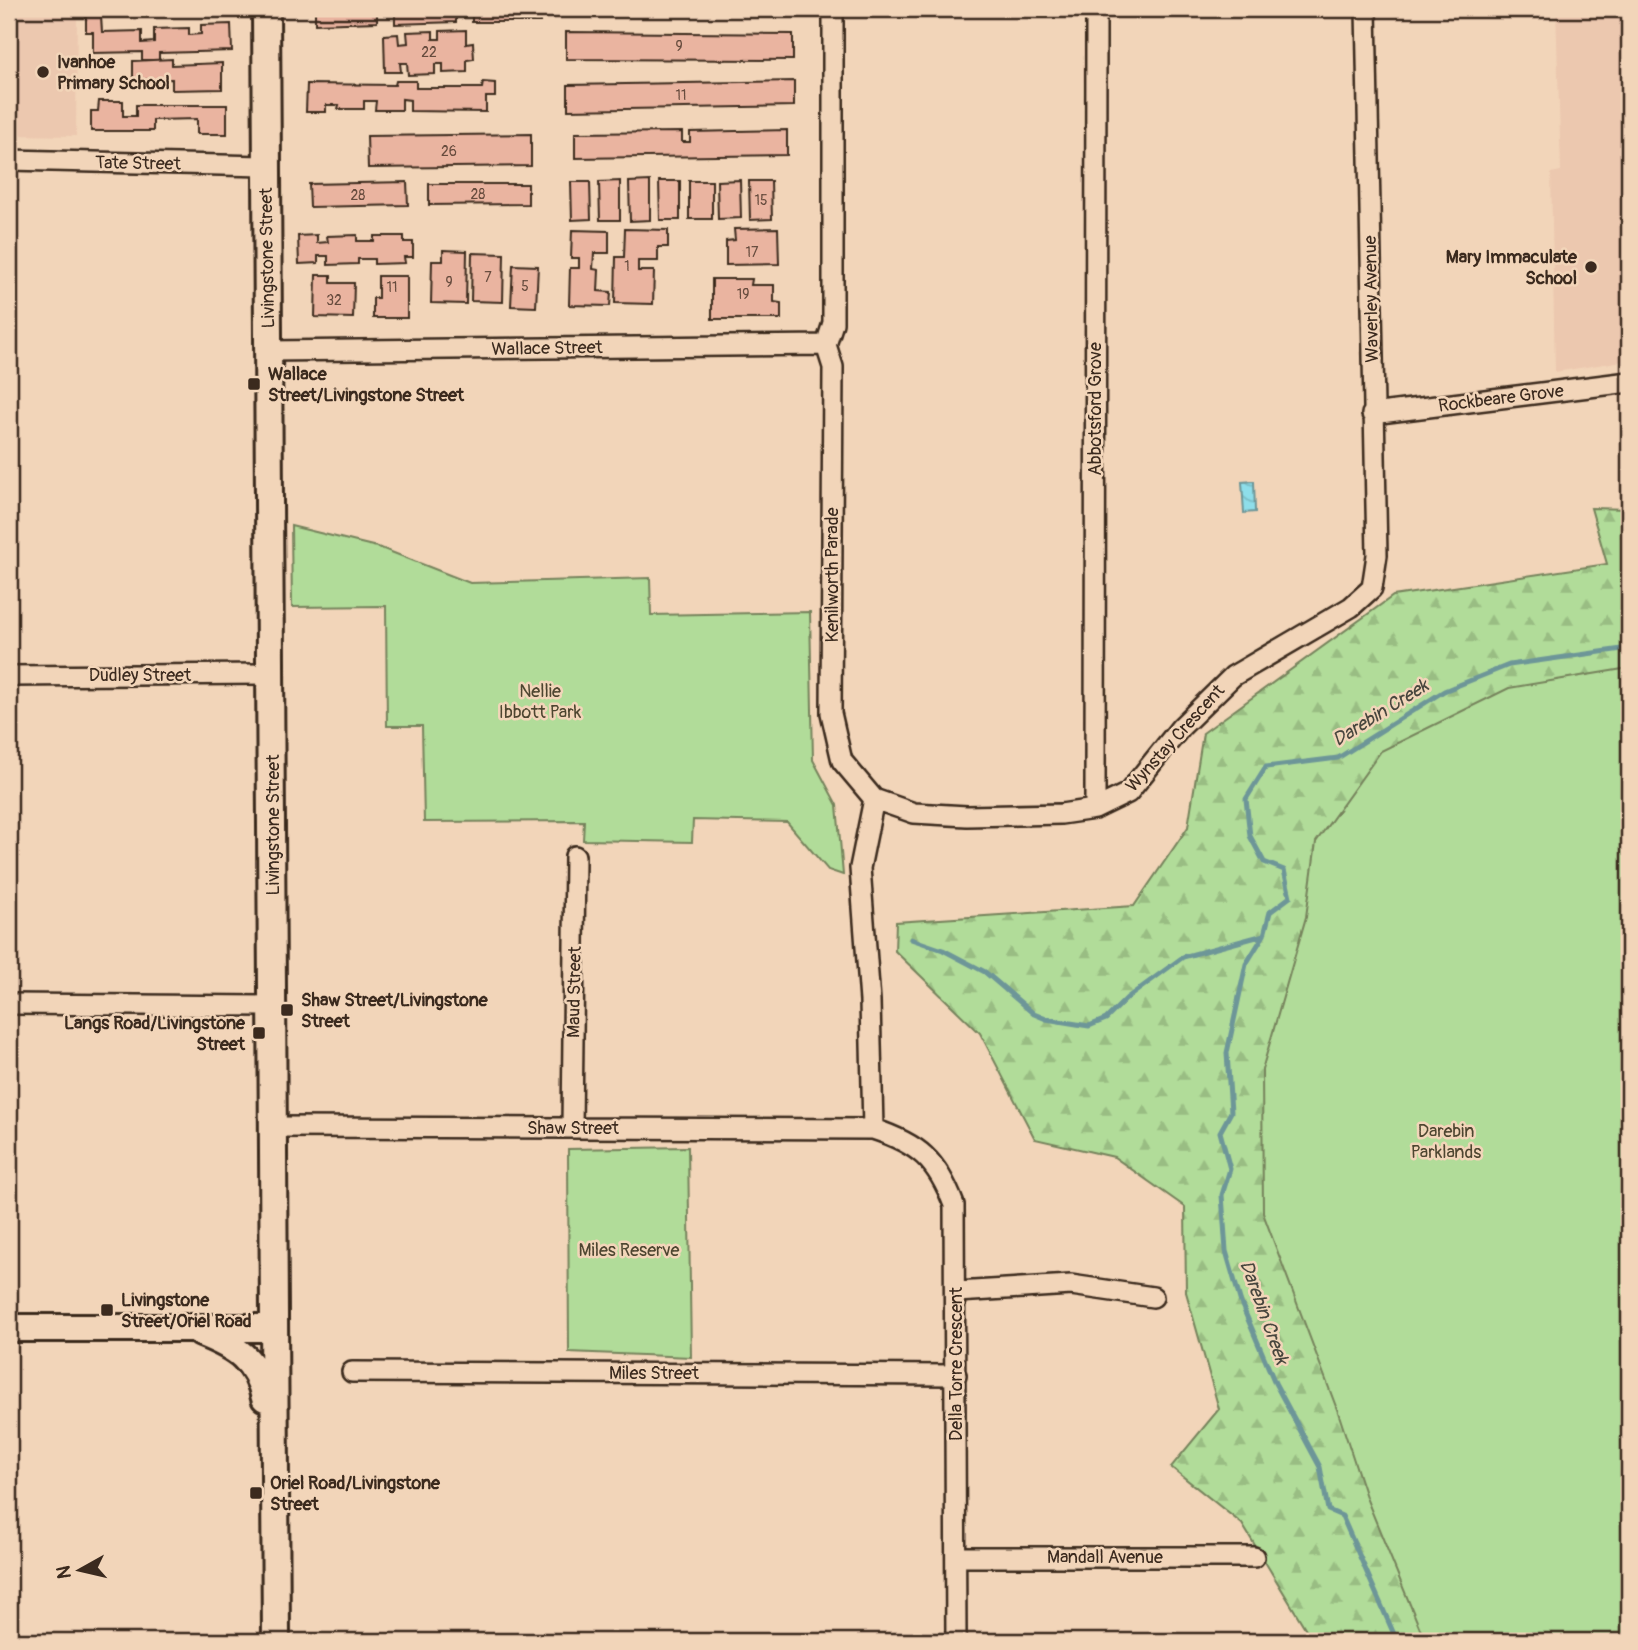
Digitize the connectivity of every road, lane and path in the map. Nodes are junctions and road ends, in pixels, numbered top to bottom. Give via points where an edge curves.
1 (266, 9) edge
2 (833, 9) edge
3 (1096, 9) edge
4 (1366, 9) edge
5 (9, 160) edge
6 (266, 166) junction
7 (826, 345) junction
8 (269, 351) junction
9 (1629, 382) edge
10 (1372, 414) junction
11 (1372, 588) joint
12 (271, 674) junction
13 (9, 676) edge
14 (874, 799) junction
15 (1094, 809) junction
16 (575, 856) dead end
17 (9, 1004) edge
18 (274, 1006) junction
19 (274, 1127) junction
20 (572, 1128) junction
21 (873, 1129) junction
22 (957, 1292) junction
23 (1153, 1297) dead end
24 (9, 1328) edge
25 (191, 1328) junction
26 (272, 1328) junction
27 (352, 1372) dead end
28 (956, 1374) junction
29 (273, 1438) junction
30 (956, 1557) junction
31 (1254, 1557) dead end
32 (276, 1641) edge
33 (956, 1641) edge

1 - 6 main road, Livingstone Street
2 - 7 street, Kenilworth Parade via 833,323
3 - 15 street, Abbotsford Grove
4 - 10 street, Waverley Avenue
5 - 6 street, Tate Street
6 - 8 main road, Livingstone Street
7 - 8 street, Wallace Street
7 - 14 street, Kenilworth Parade via 833,367 831,713 842,761
8 - 12 main road, Livingstone Street
9 - 10 street, Rockbeare Grove
10 - 11 street, Waverley Avenue via 1377,555
11 - 15 street, Wynstay Crescent via 1351,607 1233,676 1181,727 1128,793
12 - 13 street, Dudley Street
12 - 18 main road, Livingstone Street
14 - 15 street, Wynstay Crescent via 914,813 954,815 1061,814
14 - 21 street via 860,868
16 - 20 street, Maud Street
17 - 18 street
18 - 19 main road, Livingstone Street
19 - 20 street, Shaw Street
19 - 26 main road, Livingstone Street
20 - 21 street, Shaw Street
21 - 22 street, Della Torre Crescent via 920,1150 940,1172 954,1205
22 - 23 street via 1071,1285
22 - 28 street, Della Torre Crescent
24 - 25 main road
25 - 26 main road
25 - 29 main road via 235,1347 253,1363
26 - 29 main road, Livingstone Street
27 - 28 street, Miles Street
28 - 30 street, Della Torre Crescent
29 - 32 main road, Livingstone Street
30 - 31 street, Mandall Avenue
30 - 33 street, Della Torre Crescent

